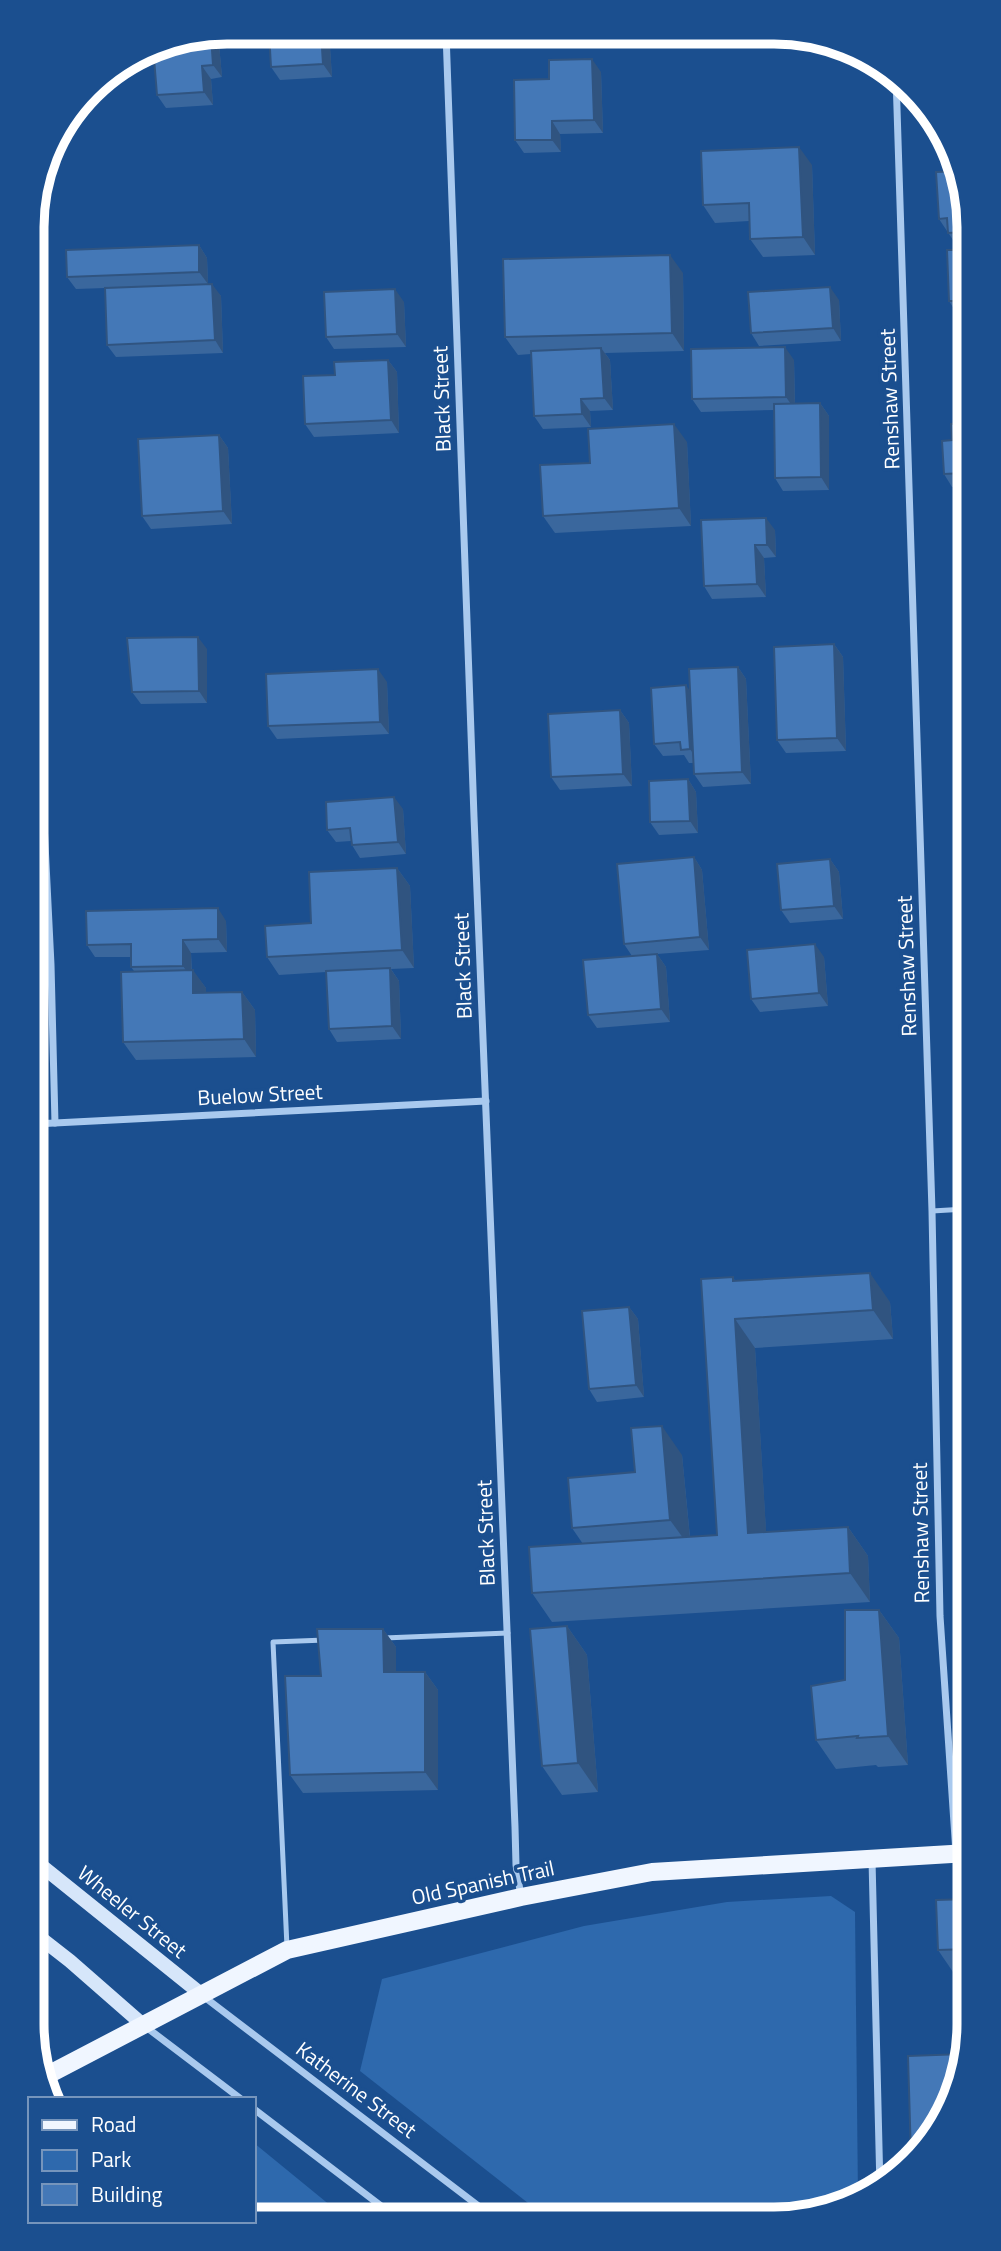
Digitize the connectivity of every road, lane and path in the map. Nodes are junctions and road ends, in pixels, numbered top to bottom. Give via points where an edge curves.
1 (446, 44) edge
2 (897, 91) edge
3 (44, 823) edge
4 (486, 1101) junction
5 (55, 1123) junction
6 (44, 1124) edge
7 (957, 1210) edge
8 (932, 1211) junction
9 (508, 1633) junction
10 (379, 1638) edge
11 (339, 1640) edge
12 (957, 1800) edge
13 (957, 1854) edge
14 (872, 1858) junction
15 (44, 1869) edge
16 (521, 1898) junction
17 (44, 1941) edge
18 (287, 1950) junction
19 (201, 1994) junction
20 (142, 2024) junction
21 (50, 2073) edge
22 (238, 2097) edge
23 (256, 2111) edge
24 (880, 2173) edge
25 (383, 2207) edge
26 (480, 2207) edge

1 - 4 street, Black Street
2 - 8 street, Renshaw Street
3 - 5 street
4 - 5 street, Buelow Street
4 - 9 street, Black Street
5 - 6 street, Buelow Street
7 - 8 lane
8 - 12 street, Renshaw Street via 940,1616
9 - 10 lane
9 - 16 street, Black Street
11 - 18 lane via 273,1642
13 - 14 main road, Old Spanish Trail
14 - 16 main road, Old Spanish Trail via 652,1872
14 - 24 street
15 - 19 main road, Wheeler Street
16 - 18 main road, Old Spanish Trail
17 - 20 main road
18 - 19 main road, Old Spanish Trail
19 - 20 main road, Old Spanish Trail
19 - 26 street, Katherine Street
20 - 21 main road, Old Spanish Trail
20 - 22 street
23 - 25 street

